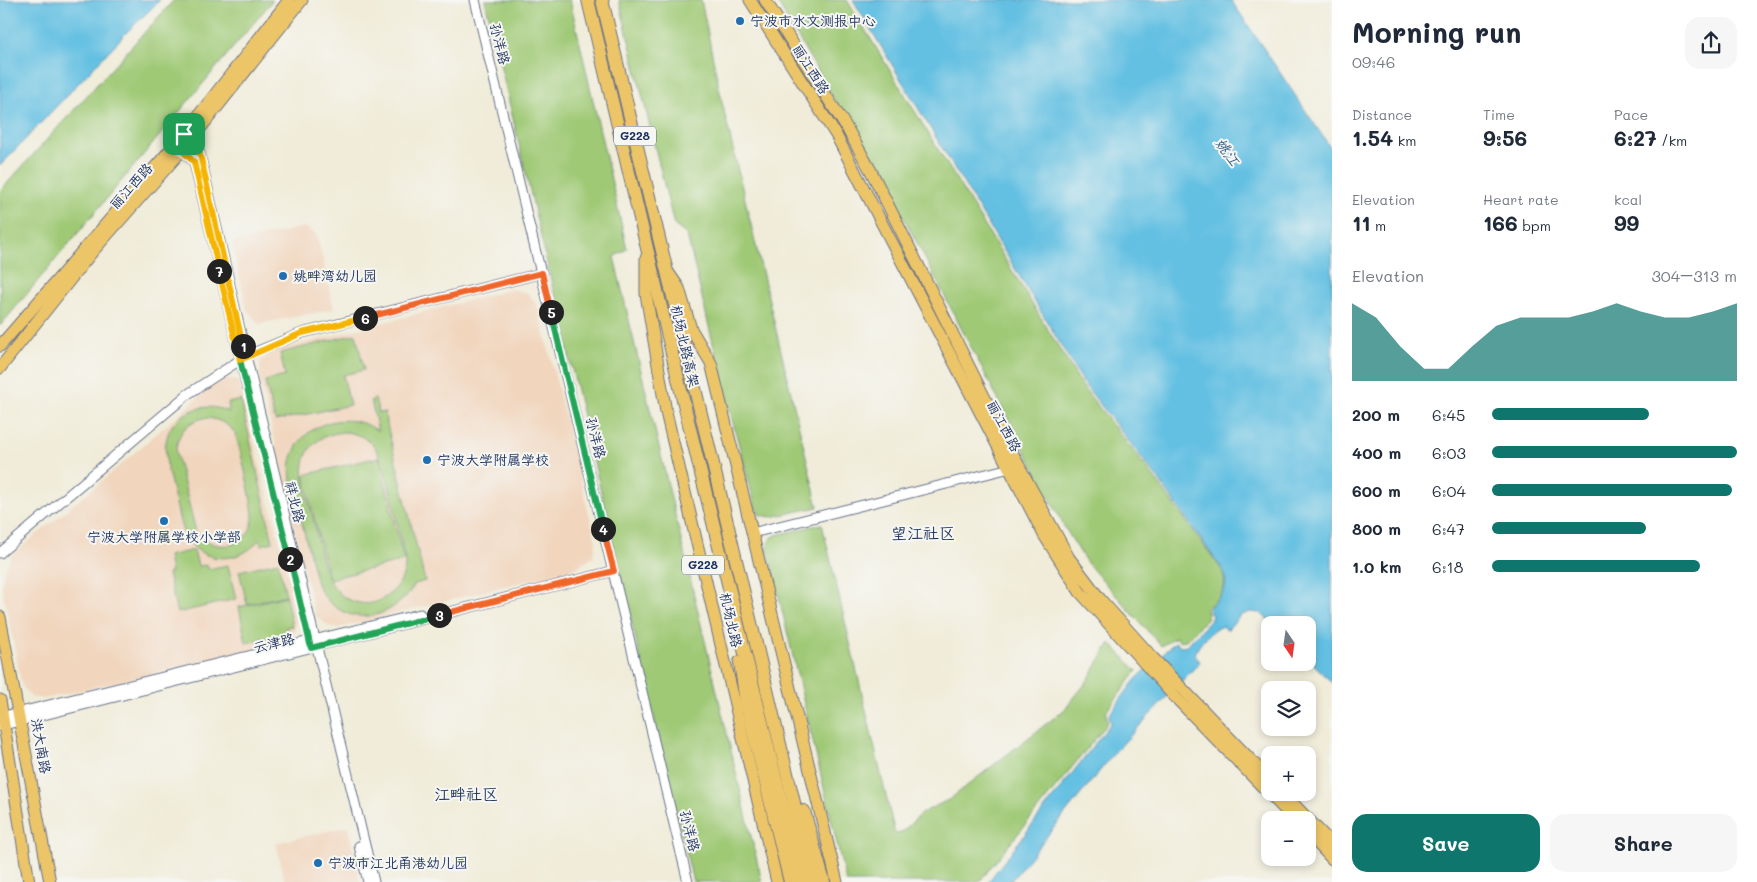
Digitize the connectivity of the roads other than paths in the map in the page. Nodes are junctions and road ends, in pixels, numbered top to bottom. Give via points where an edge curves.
1 (289, 0) edge
2 (302, 0) edge
3 (475, 0) edge
4 (588, 0) edge
5 (602, 0) edge
6 (750, 0) edge
7 (764, 0) edge
8 (187, 137) junction
9 (179, 147) junction
10 (646, 246) junction
11 (668, 271) junction
12 (542, 273) junction
13 (0, 346) edge
14 (243, 358) junction
15 (0, 368) edge
16 (1014, 467) junction
17 (752, 533) junction
18 (0, 553) edge
19 (613, 568) junction
20 (0, 617) edge
21 (313, 643) junction
22 (1179, 693) junction
23 (756, 698) junction
24 (0, 700) edge
25 (20, 717) junction
26 (2, 721) edge
27 (1261, 771) edge
28 (1291, 801) edge
29 (1286, 811) edge
30 (1316, 842) edge
31 (1332, 844) edge
32 (1332, 859) edge
33 (30, 882) edge
34 (50, 882) edge
35 (368, 882) edge
36 (374, 882) edge
37 (688, 882) edge
38 (777, 882) edge
39 (790, 882) edge
40 (801, 882) edge
41 (813, 882) edge
42 (824, 882) edge
43 (837, 882) edge

1 - 8 main road, 丽江西路
2 - 8 main road, 丽江西路
3 - 12 street, 孙洋路
4 - 10 highway, 机场北路高架 / G228
5 - 11 highway, 机场北路高架 / G228
6 - 16 main road, 丽江西路 via 836,135
7 - 16 main road, 丽江西路 via 871,171
8 - 9 main road, 丽江西路
8 - 14 street, 祥北路 via 200,154
9 - 13 main road, 丽江西路
9 - 14 street, 祥北路 via 194,162
9 - 15 main road, 丽江西路
10 - 23 highway, 机场北路高架 / G228 via 737,622 741,670
10 - 38 main road, 机场北路 / G228 via 646,294 666,412
11 - 17 main road, G228 via 679,288 691,329 710,363
11 - 23 highway, 机场北路高架 / G228
12 - 14 street via 302,333
12 - 19 street, 孙洋路
14 - 18 street via 188,394
14 - 21 street, 祥北路
16 - 17 street
16 - 22 main road, 丽江西路 via 1044,536 1080,592
17 - 43 main road, G228
19 - 21 street, 云津路
19 - 37 street, 孙洋路
20 - 25 main road, 洪大南路
21 - 25 street, 云津路
21 - 35 street, 祥北路
21 - 36 street, 祥北路
22 - 27 main road
22 - 29 main road, 丽江西路
23 - 39 highway
23 - 40 highway
23 - 41 highway
23 - 42 highway via 787,748
24 - 26 main road
25 - 26 street, 云津路
25 - 34 main road, 洪大南路
26 - 33 main road
28 - 31 main road
30 - 32 main road

